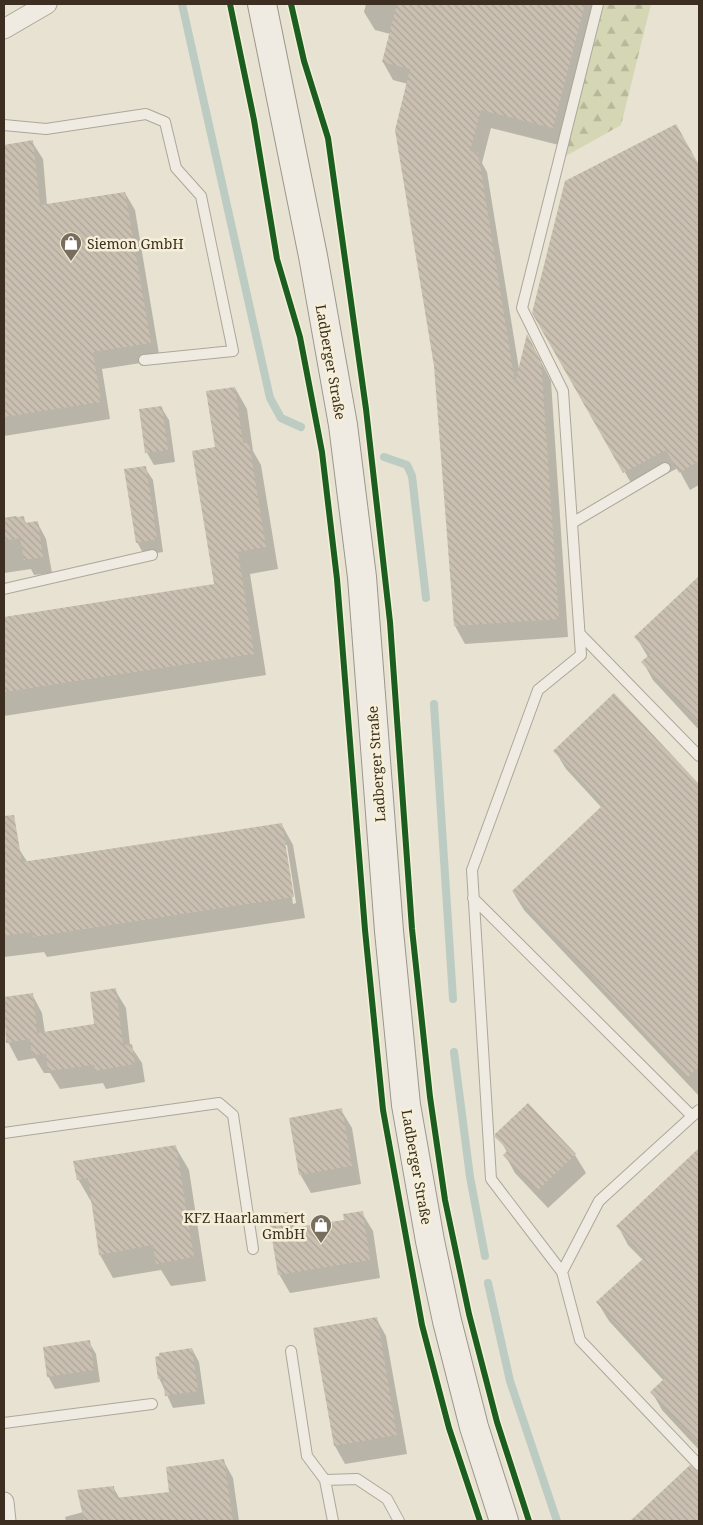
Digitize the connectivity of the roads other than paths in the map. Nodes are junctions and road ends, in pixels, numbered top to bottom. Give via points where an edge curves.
1 (47, 4) edge
2 (262, 4) edge
3 (598, 4) edge
4 (4, 29) edge
5 (4, 125) edge
6 (144, 360) dead end
7 (665, 468) dead end
8 (572, 523) junction
9 (152, 555) dead end
10 (4, 589) edge
11 (580, 634) junction
12 (699, 756) edge
13 (473, 898) junction
14 (696, 1113) edge
15 (4, 1133) edge
16 (253, 1249) dead end
17 (562, 1272) junction
18 (291, 1351) dead end
19 (152, 1404) dead end
20 (4, 1423) edge
21 (699, 1465) edge
22 (324, 1480) junction
23 (4, 1502) edge
24 (6, 1521) edge
25 (332, 1521) edge
26 (399, 1521) edge
27 (504, 1521) edge

1 - 4 street
2 - 27 main road, Ladberger Straße via 343,425 362,577 406,1105 447,1320 474,1427
3 - 8 lane via 522,308 563,391
5 - 6 lane via 46,129 146,114 165,122 176,168 201,196 233,351
7 - 8 lane
8 - 11 lane
9 - 10 lane
11 - 12 lane
11 - 13 lane via 581,655 538,690 472,870
13 - 14 lane
13 - 17 lane via 491,1179
14 - 17 lane via 599,1201
15 - 16 lane via 219,1103 233,1115
17 - 21 lane via 580,1340
18 - 22 lane via 308,1456
19 - 20 lane
22 - 25 lane
22 - 26 lane via 357,1478 387,1499
23 - 24 street

